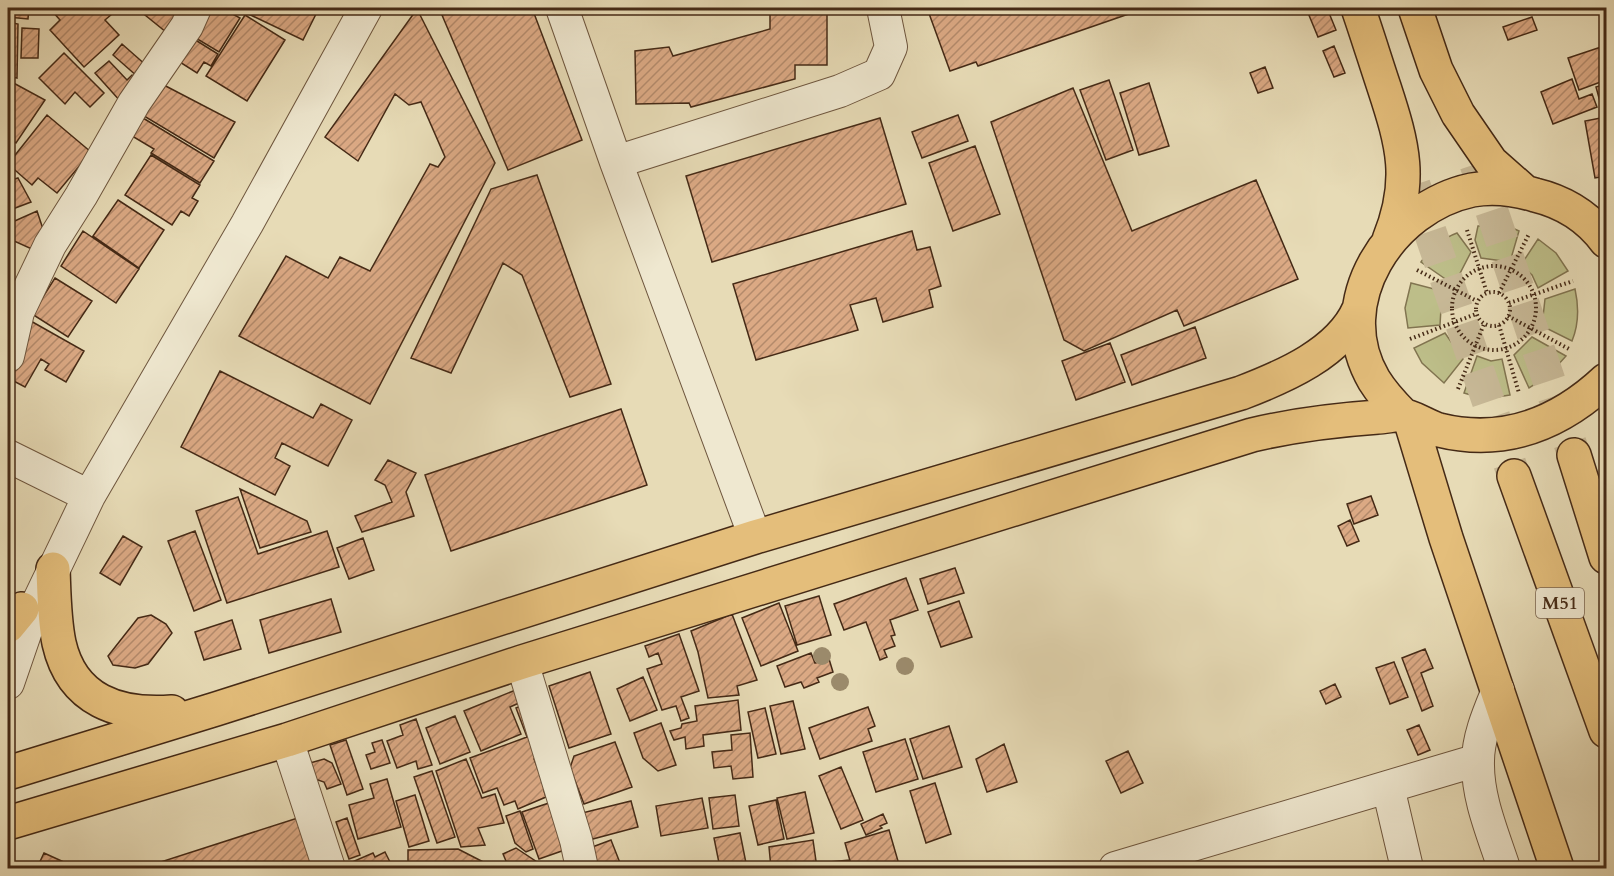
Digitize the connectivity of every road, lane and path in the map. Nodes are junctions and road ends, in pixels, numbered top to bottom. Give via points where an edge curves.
1 (195, 8) edge
2 (366, 8) edge
3 (562, 8) edge
4 (883, 8) edge
5 (1358, 8) edge
6 (1415, 8) edge
7 (616, 162) junction
8 (1525, 192) junction
9 (1467, 230) dead end
10 (1528, 234) dead end
11 (1604, 236) edge
12 (1386, 245) junction
13 (1479, 269) junction
14 (1511, 269) junction
15 (1417, 270) dead end
16 (1573, 281) dead end
17 (1456, 290) junction
18 (1487, 293) junction
19 (1499, 293) junction
20 (1534, 294) junction
21 (1477, 302) junction
22 (1509, 303) junction
23 (1359, 309) junction
24 (1476, 314) junction
25 (1508, 316) junction
26 (1455, 322) junction
27 (1484, 324) junction
28 (1499, 325) junction
29 (1531, 329) junction
30 (1410, 339) dead end
31 (1476, 346) junction
32 (1506, 349) junction
33 (1569, 349) dead end
34 (8, 356) edge
35 (1606, 380) edge
36 (1458, 389) dead end
37 (1519, 393) dead end
38 (1406, 417) junction
39 (1574, 455) tunnel mouth
40 (8, 456) edge
41 (1514, 476) tunnel mouth
42 (88, 496) junction
43 (755, 537) junction
44 (1606, 557) edge
45 (58, 559) junction
46 (12, 622) edge
47 (522, 662) junction
48 (8, 683) edge
49 (1497, 690) junction
50 (216, 709) junction
51 (1606, 730) edge
52 (287, 740) junction
53 (1478, 760) junction
54 (8, 773) edge
55 (1388, 787) junction
56 (8, 823) edge
57 (329, 868) edge
58 (582, 868) edge
59 (1115, 868) edge
60 (1407, 868) edge
61 (1504, 868) edge
62 (1557, 868) edge

1 - 34 street via 50,245 18,312
2 - 42 street via 247,224
3 - 7 street
4 - 7 street via 891,47 879,74 840,91
5 - 12 main road via 1401,141 1401,202
6 - 8 main road via 1436,70 1458,114 1491,162
7 - 43 street
8 - 11 main road via 1566,206
8 - 12 main road via 1482,189 1448,197 1403,225
9 - 13 path
10 - 14 path
12 - 23 main road via 1373,264
13 - 14 path
13 - 17 path via 1463,279
13 - 18 path
14 - 19 path
14 - 20 path via 1526,280
15 - 17 path
16 - 20 path
17 - 21 path
17 - 26 path via 1452,304
18 - 19 path
18 - 21 path
19 - 22 path
20 - 22 path
20 - 29 path via 1536,312
21 - 24 path
22 - 25 path
23 - 38 main road via 1359,333 1373,378
23 - 43 main road via 1329,346 1257,387
24 - 26 path
24 - 27 path
25 - 28 path
25 - 29 path
26 - 30 path
26 - 31 path via 1458,332
27 - 28 path
27 - 31 path
28 - 32 path
29 - 32 path via 1520,342
29 - 33 path
31 - 32 path via 1493,351
31 - 36 path
32 - 37 path
35 - 38 main road via 1586,400 1559,417 1510,432 1469,435
38 - 47 main road via 1332,420 1252,435
38 - 49 main road
39 - 44 main road
40 - 42 street
41 - 51 main road, M51
42 - 45 street
43 - 50 main road
45 - 46 street
45 - 48 street via 30,619
45 - 50 main road via 59,643 69,670 83,688 108,705 127,711 147,714
47 - 52 main road
47 - 58 street
49 - 53 street via 1486,719
49 - 62 main road
50 - 54 main road
52 - 56 main road
52 - 57 street
53 - 55 street
53 - 61 street via 1481,794
55 - 59 street
55 - 60 street

